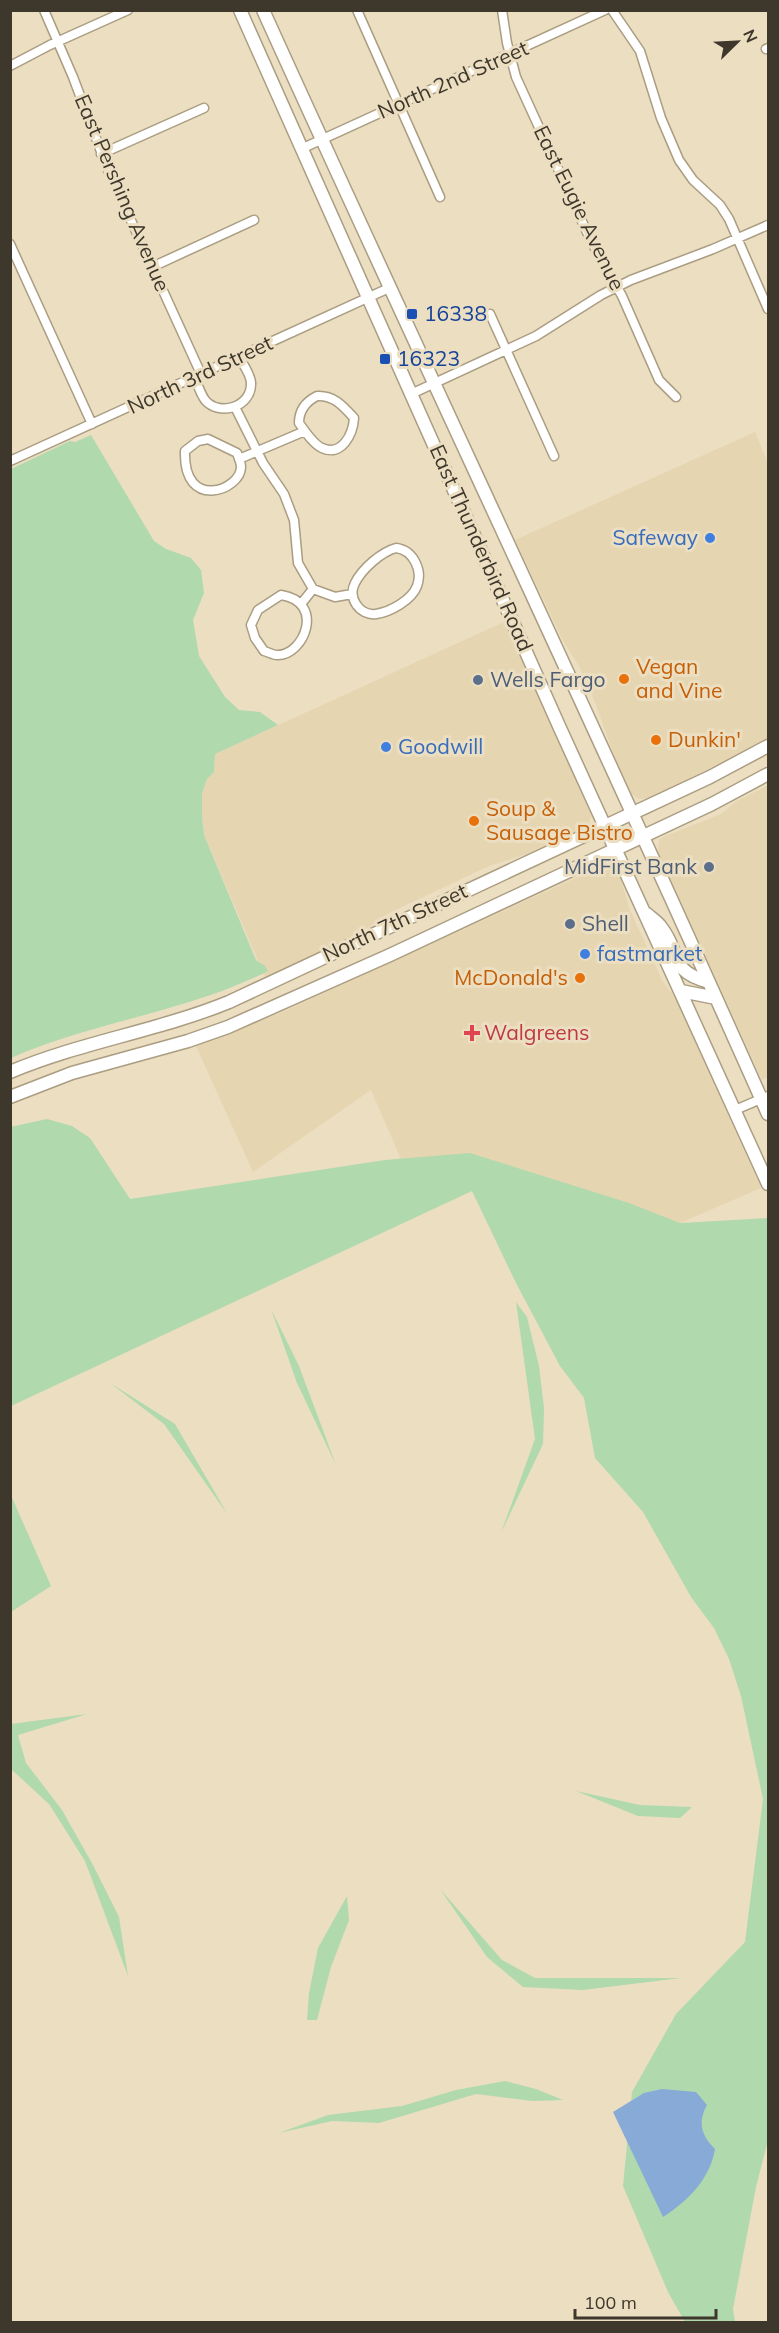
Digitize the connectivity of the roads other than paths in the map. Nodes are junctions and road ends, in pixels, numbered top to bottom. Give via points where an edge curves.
1 (44, 10) edge
2 (128, 10) edge
3 (240, 10) edge
4 (263, 10) edge
5 (357, 10) edge
6 (502, 10) edge
7 (605, 10) edge
8 (612, 10) edge
9 (59, 42) junction
10 (510, 55) junction
11 (10, 66) edge
12 (399, 104) junction
13 (204, 108) dead end
14 (321, 140) junction
15 (301, 149) junction
16 (101, 154) junction
17 (440, 197) dead end
18 (254, 220) dead end
19 (768, 225) edge
20 (737, 239) junction
21 (10, 244) edge
22 (152, 267) junction
23 (617, 287) junction
24 (389, 288) junction
25 (367, 298) junction
26 (768, 309) edge
27 (490, 314) dead end
28 (506, 350) junction
29 (239, 357) junction
30 (198, 376) junction
31 (434, 383) junction
32 (411, 394) junction
33 (676, 396) dead end
34 (235, 407) junction
35 (92, 424) junction
36 (305, 431) junction
37 (257, 453) junction
38 (554, 456) dead end
39 (239, 459) junction
40 (10, 461) edge
41 (313, 589) junction
42 (352, 594) junction
43 (301, 604) junction
44 (768, 746) edge
45 (768, 774) edge
46 (632, 813) junction
47 (606, 826) junction
48 (643, 836) junction
49 (616, 849) junction
50 (643, 910) junction
51 (709, 982) junction
52 (681, 991) junction
53 (716, 998) junction
54 (10, 1072) edge
55 (10, 1097) edge
56 (765, 1097) edge
57 (735, 1110) junction
58 (768, 1114) edge
59 (768, 1184) edge

1 - 9 street, East Pershing Avenue
2 - 9 street
3 - 15 main road, East Thunderbird Road
4 - 14 main road, East Thunderbird Road
5 - 12 street
6 - 10 street, East Eugie Avenue
7 - 10 street, North 2nd Street
8 - 20 street via 640,51 678,160 720,205
9 - 11 street
9 - 16 street, East Pershing Avenue
10 - 12 street, North 2nd Street
10 - 23 street, East Eugie Avenue via 516,77 581,219
12 - 14 street, North 2nd Street
12 - 17 street
13 - 16 street
14 - 15 street, North 2nd Street
14 - 24 main road, East Thunderbird Road
15 - 25 main road, East Thunderbird Road
16 - 22 street, East Pershing Avenue
18 - 22 street
19 - 20 street
20 - 23 street
20 - 26 street
21 - 35 street
22 - 30 street, East Pershing Avenue
23 - 28 street
23 - 33 street, East Eugie Avenue via 659,380
24 - 25 street, North 3rd Street
24 - 31 main road, East Thunderbird Road
25 - 29 street, North 3rd Street
25 - 32 main road, East Thunderbird Road
27 - 28 street
28 - 31 street
28 - 38 street
29 - 30 street, North 3rd Street
29 - 34 street via 251,383 248,395
30 - 34 street, East Pershing Avenue via 206,401 216,408
30 - 35 street, North 3rd Street
31 - 32 street
31 - 46 main road, East Thunderbird Road
32 - 47 main road, East Thunderbird Road
34 - 37 street
35 - 40 street, North 3rd Street
36 - 36 street via 320,448 330,450 352,436 354,418 340,402 317,396 300,412 299,423
36 - 37 street
37 - 39 street
37 - 41 street via 291,509 298,563
39 - 39 street via 237,453 208,440 198,441 185,451 185,466 200,490 213,491 232,483 241,468
41 - 42 street via 335,597
41 - 43 street
42 - 42 street via 358,609 370,614 396,607 417,587 419,572 414,557 404,548 387,550 354,583
43 - 43 street via 281,595 258,610 251,625 264,651 279,655 303,639 308,624
44 - 46 main road, North 7th Street
45 - 48 main road, North 7th Street
46 - 47 main road, North 7th Street
46 - 48 main road, East Thunderbird Road
47 - 49 main road, East Thunderbird Road
47 - 54 main road, North 7th Street via 229,1002
48 - 49 main road, North 7th Street
48 - 51 main road, East Thunderbird Road
49 - 50 main road, East Thunderbird Road
49 - 55 main road, North 7th Street via 228,1027 72,1073
50 - 51 main road via 661,927 683,971
50 - 52 main road, East Thunderbird Road
51 - 53 main road, East Thunderbird Road
52 - 53 main road
52 - 57 main road, East Thunderbird Road
53 - 56 main road, East Thunderbird Road
56 - 57 street
56 - 58 main road, East Thunderbird Road
57 - 59 main road, East Thunderbird Road

